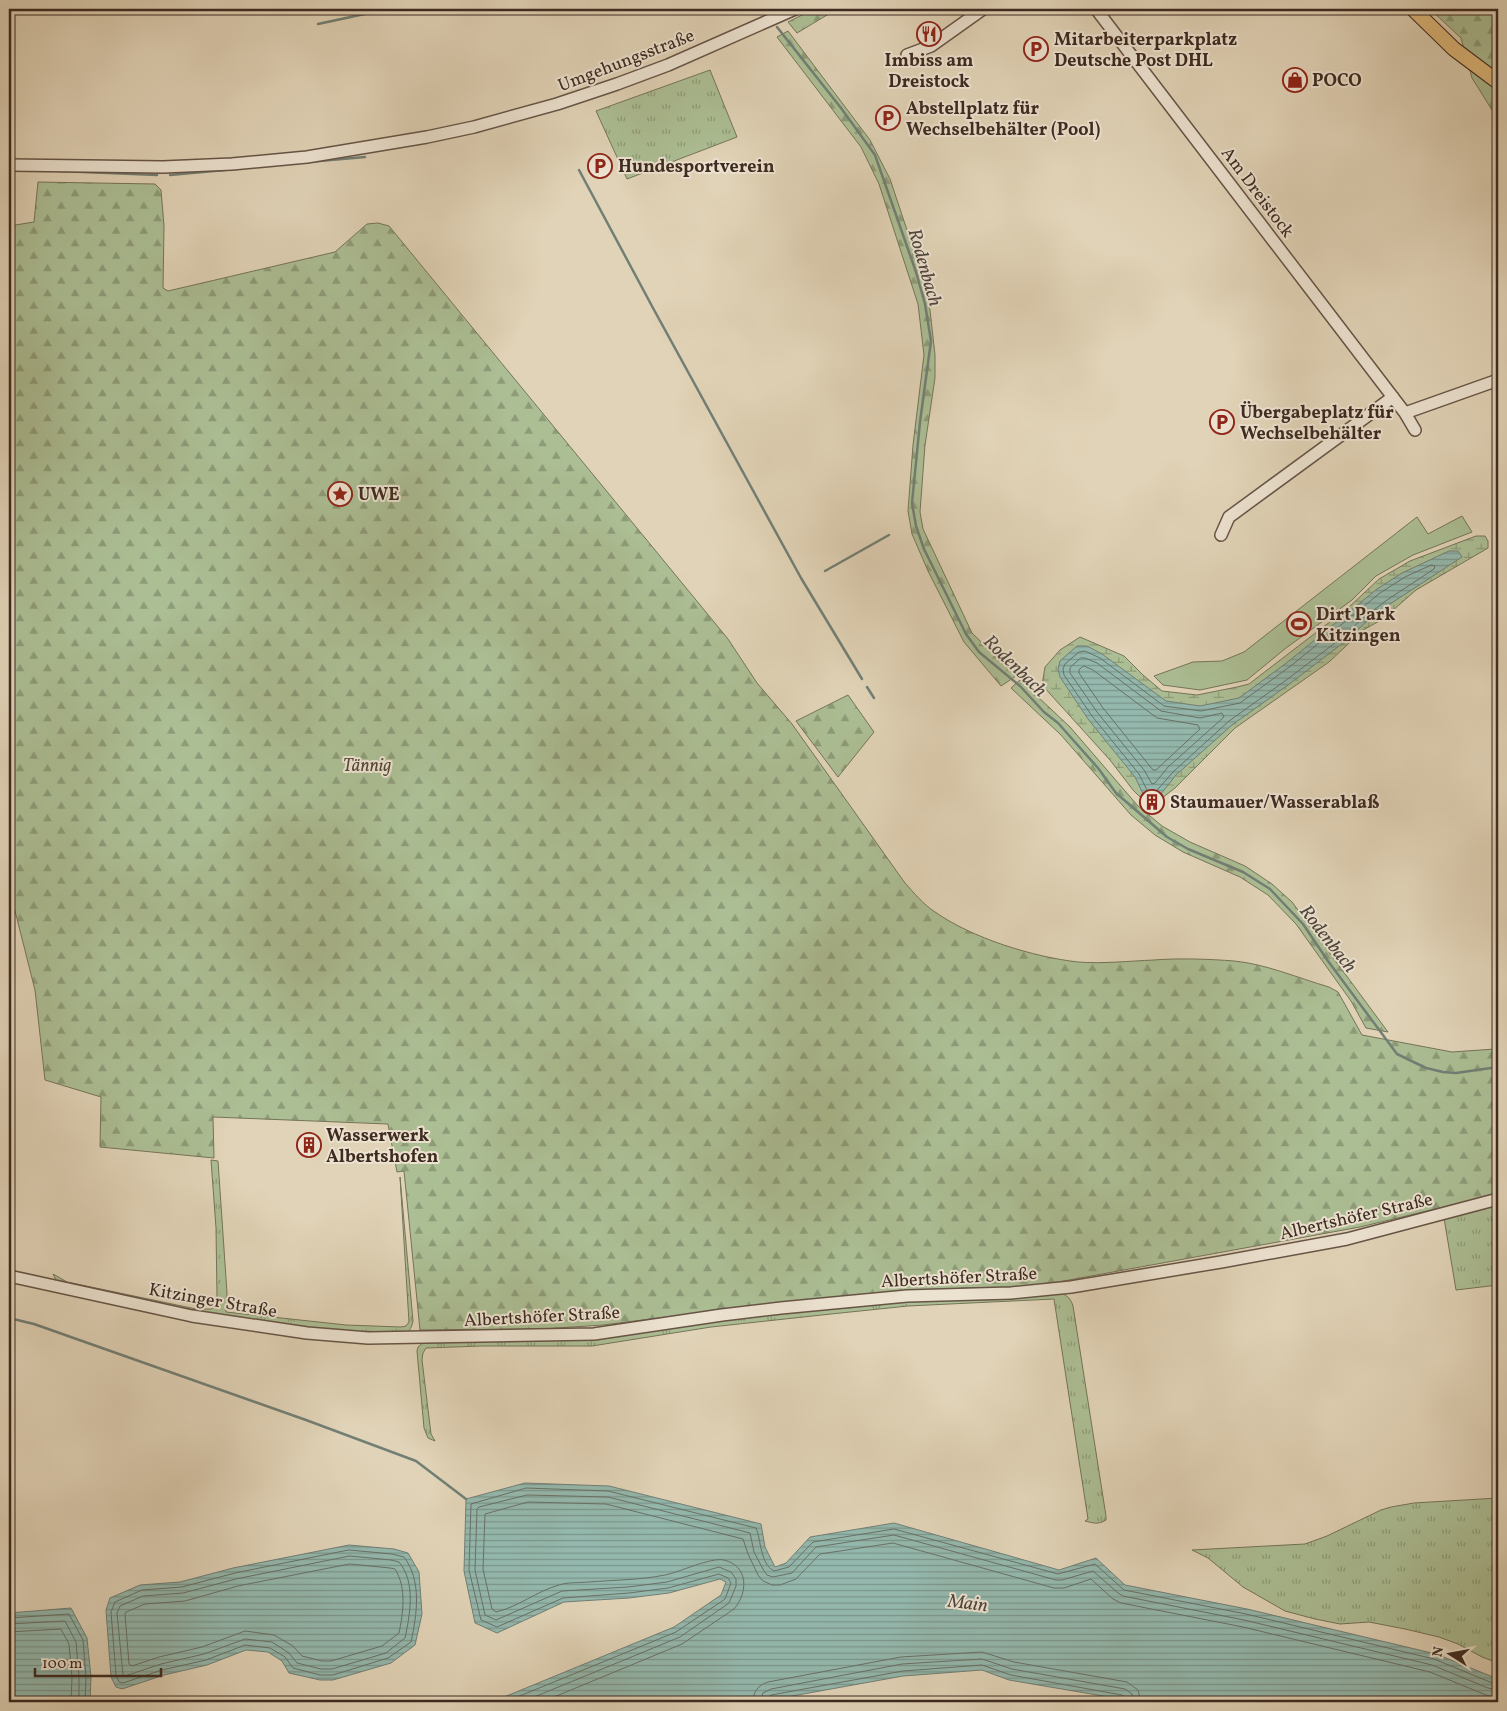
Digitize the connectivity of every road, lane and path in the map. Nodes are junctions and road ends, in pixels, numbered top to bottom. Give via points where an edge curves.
1 (795, 9) edge
2 (983, 9) edge
3 (1096, 9) edge
4 (1413, 9) edge
5 (907, 55) dead end
6 (1498, 82) edge
7 (9, 165) edge
8 (1498, 380) edge
9 (1393, 397) junction
10 (1405, 413) junction
11 (1414, 430) dead end
12 (1222, 535) dead end
13 (1498, 1199) edge
14 (9, 1276) edge
15 (415, 1338) joint

1 - 7 street, Umgehungsstraße via 668,65 550,106 427,137 307,157 232,164 163,167
2 - 5 street via 931,46
3 - 9 street, Am Dreistock
4 - 6 main road via 1454,49
8 - 10 street
9 - 10 street, Am Dreistock
9 - 12 street via 1229,517
10 - 11 street, Am Dreistock
13 - 15 street, Albertshöfer Straße via 1347,1239 1040,1291 906,1296 781,1308 594,1334
14 - 15 street, Kitzinger Straße via 228,1322 307,1333

